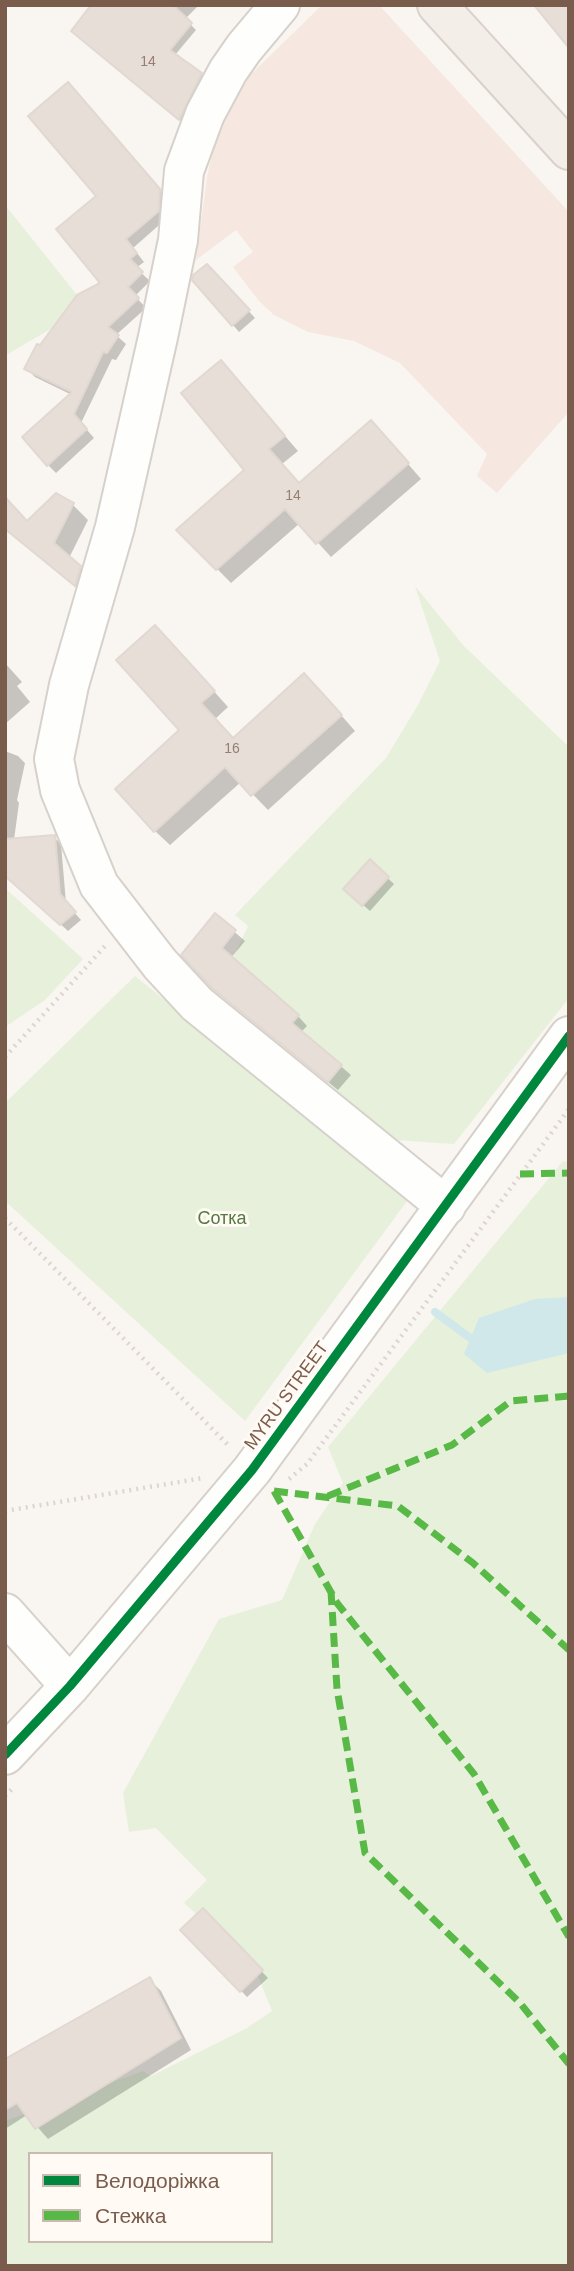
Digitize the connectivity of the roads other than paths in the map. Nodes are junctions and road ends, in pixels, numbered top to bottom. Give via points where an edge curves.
1 (280, 5) edge
2 (437, 5) edge
3 (569, 150) edge
4 (569, 1036) edge
5 (446, 1206) junction
6 (5, 1613) edge
7 (70, 1686) junction
8 (5, 1755) edge

1 - 5 street via 228,71 205,114 184,171 178,240 155,351 54,759 60,790 99,885 160,964 197,1003
2 - 3 main road
4 - 5 street, MYRU STREET
5 - 7 street, MYRU STREET via 267,1477
6 - 7 street
7 - 8 street, MYRU STREET

